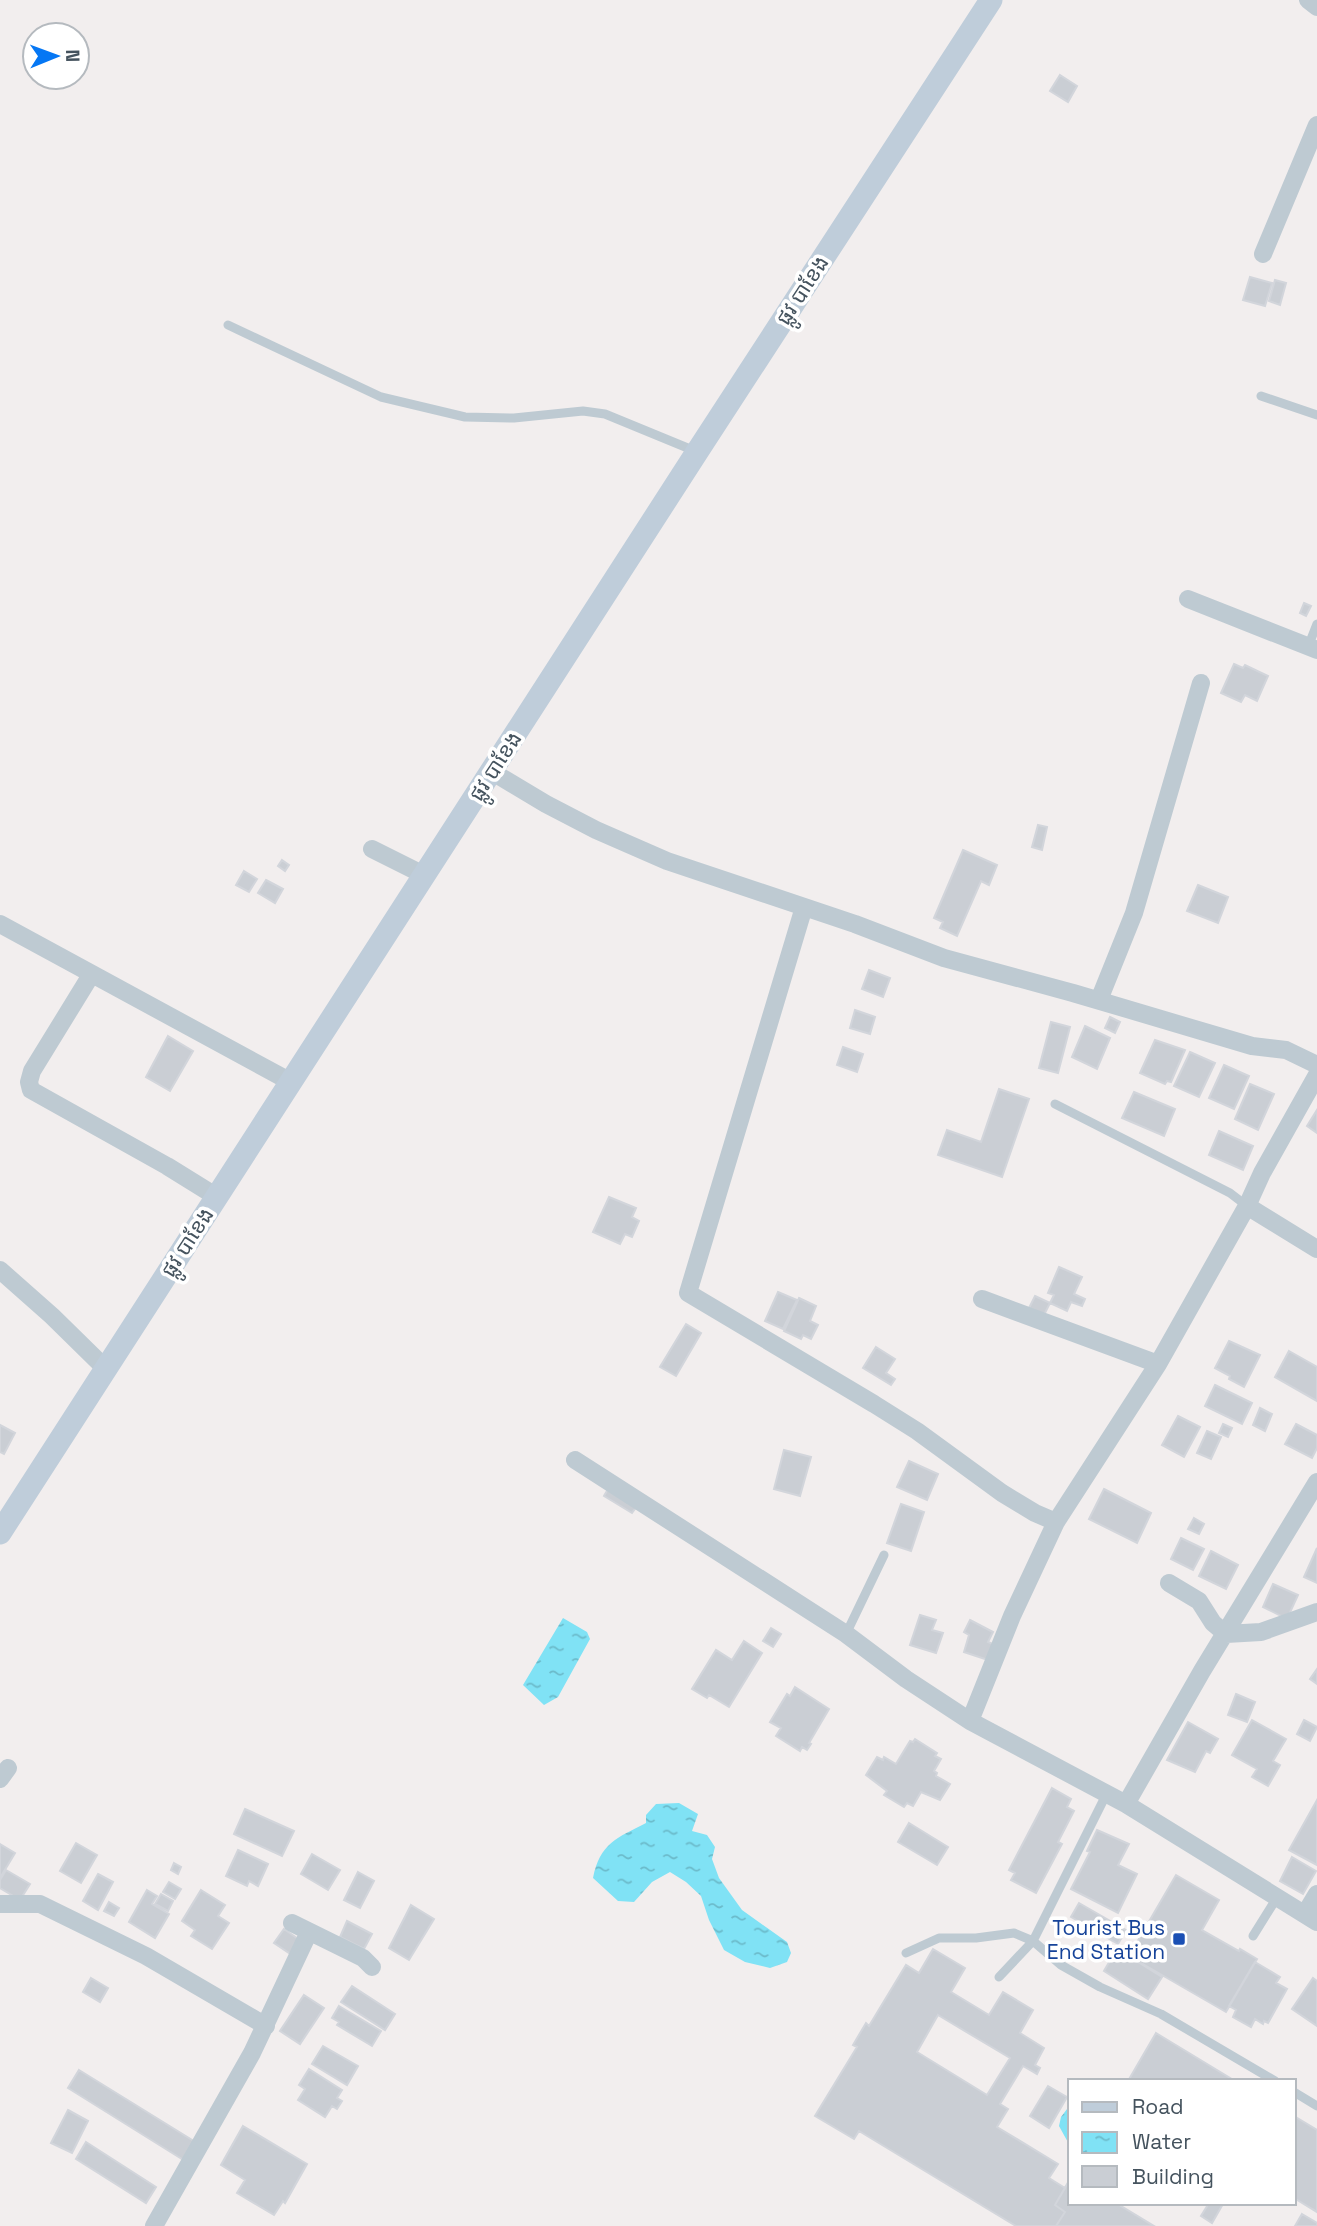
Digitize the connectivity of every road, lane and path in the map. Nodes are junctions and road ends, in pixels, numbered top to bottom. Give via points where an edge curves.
1 (991, 0) edge
2 (1308, 0) edge
3 (1317, 7) edge
4 (1317, 125) edge
5 (1263, 254) dead end
6 (228, 325) dead end
7 (1261, 396) dead end
8 (1317, 415) edge
9 (697, 452) junction
10 (1188, 599) dead end
11 (1317, 624) edge
12 (1313, 649) edge
13 (1201, 683) dead end
14 (491, 771) junction
15 (372, 849) dead end
16 (424, 875) junction
17 (804, 907) junction
18 (0, 924) edge
19 (91, 975) junction
20 (1099, 1000) junction
21 (1317, 1065) edge
22 (1317, 1075) edge
23 (291, 1082) junction
24 (1055, 1104) dead end
25 (216, 1197) junction
26 (1247, 1206) junction
27 (1317, 1249) edge
28 (0, 1270) edge
29 (982, 1299) dead end
30 (1158, 1364) junction
31 (106, 1369) junction
32 (575, 1460) dead end
33 (1317, 1482) edge
34 (6, 1508) edge
35 (1056, 1522) junction
36 (0, 1533) edge
37 (884, 1555) dead end
38 (1169, 1583) dead end
39 (1317, 1612) edge
40 (1226, 1633) junction
41 (846, 1634) junction
42 (970, 1721) junction
43 (1108, 1793) junction
44 (1126, 1804) junction
45 (1317, 1895) edge
46 (1278, 1896) junction
47 (0, 1904) edge
48 (1311, 1918) edge
49 (292, 1923) dead end
50 (309, 1932) junction
51 (1253, 1936) dead end
52 (1033, 1941) junction
53 (906, 1953) dead end
54 (372, 1967) dead end
55 (999, 1977) dead end
56 (266, 2026) junction
57 (1272, 2079) edge
58 (1296, 2093) edge
59 (1317, 2106) edge
60 (154, 2226) edge

1 - 9 street, ផ្លូវ បាខែង
2 - 3 street
4 - 5 street
6 - 9 lane via 381,397 465,417 605,414
7 - 8 lane
9 - 14 street, ផ្លូវ បាខែង
10 - 12 street
11 - 12 lane
13 - 20 street via 1134,914
14 - 16 street, ផ្លូវ បាខែង
14 - 17 street via 630,847
15 - 16 street
16 - 23 street, ផ្លូវ បាខែង
17 - 20 street via 944,958
17 - 35 street via 688,1293 885,1410 1002,1493
18 - 19 street
19 - 23 street
19 - 25 street via 32,1070 31,1090
20 - 21 street via 1252,1046 1286,1050
22 - 26 street
23 - 25 street, ផ្លូវ បាខែង
24 - 26 lane via 1230,1193
25 - 31 street, ផ្លូវ បាខែង
26 - 27 street
26 - 30 street
28 - 31 street
29 - 30 street
30 - 35 street
31 - 34 street, ផ្លូវ បាខែង
32 - 41 street
33 - 40 street
34 - 36 street, ផ្លូវ បាខែង
35 - 42 street
37 - 41 lane
38 - 40 street via 1199,1601
39 - 40 street via 1261,1632
40 - 44 street
41 - 42 street
42 - 43 street
43 - 44 street
43 - 52 lane
44 - 46 street
45 - 48 street
46 - 48 street
46 - 51 lane
47 - 56 street via 40,1904 146,1956
49 - 50 street
50 - 54 street
50 - 56 street
52 - 53 lane via 1014,1933 939,1938
52 - 55 lane
52 - 57 lane via 1061,1965 1161,2014
56 - 60 street
58 - 59 lane

